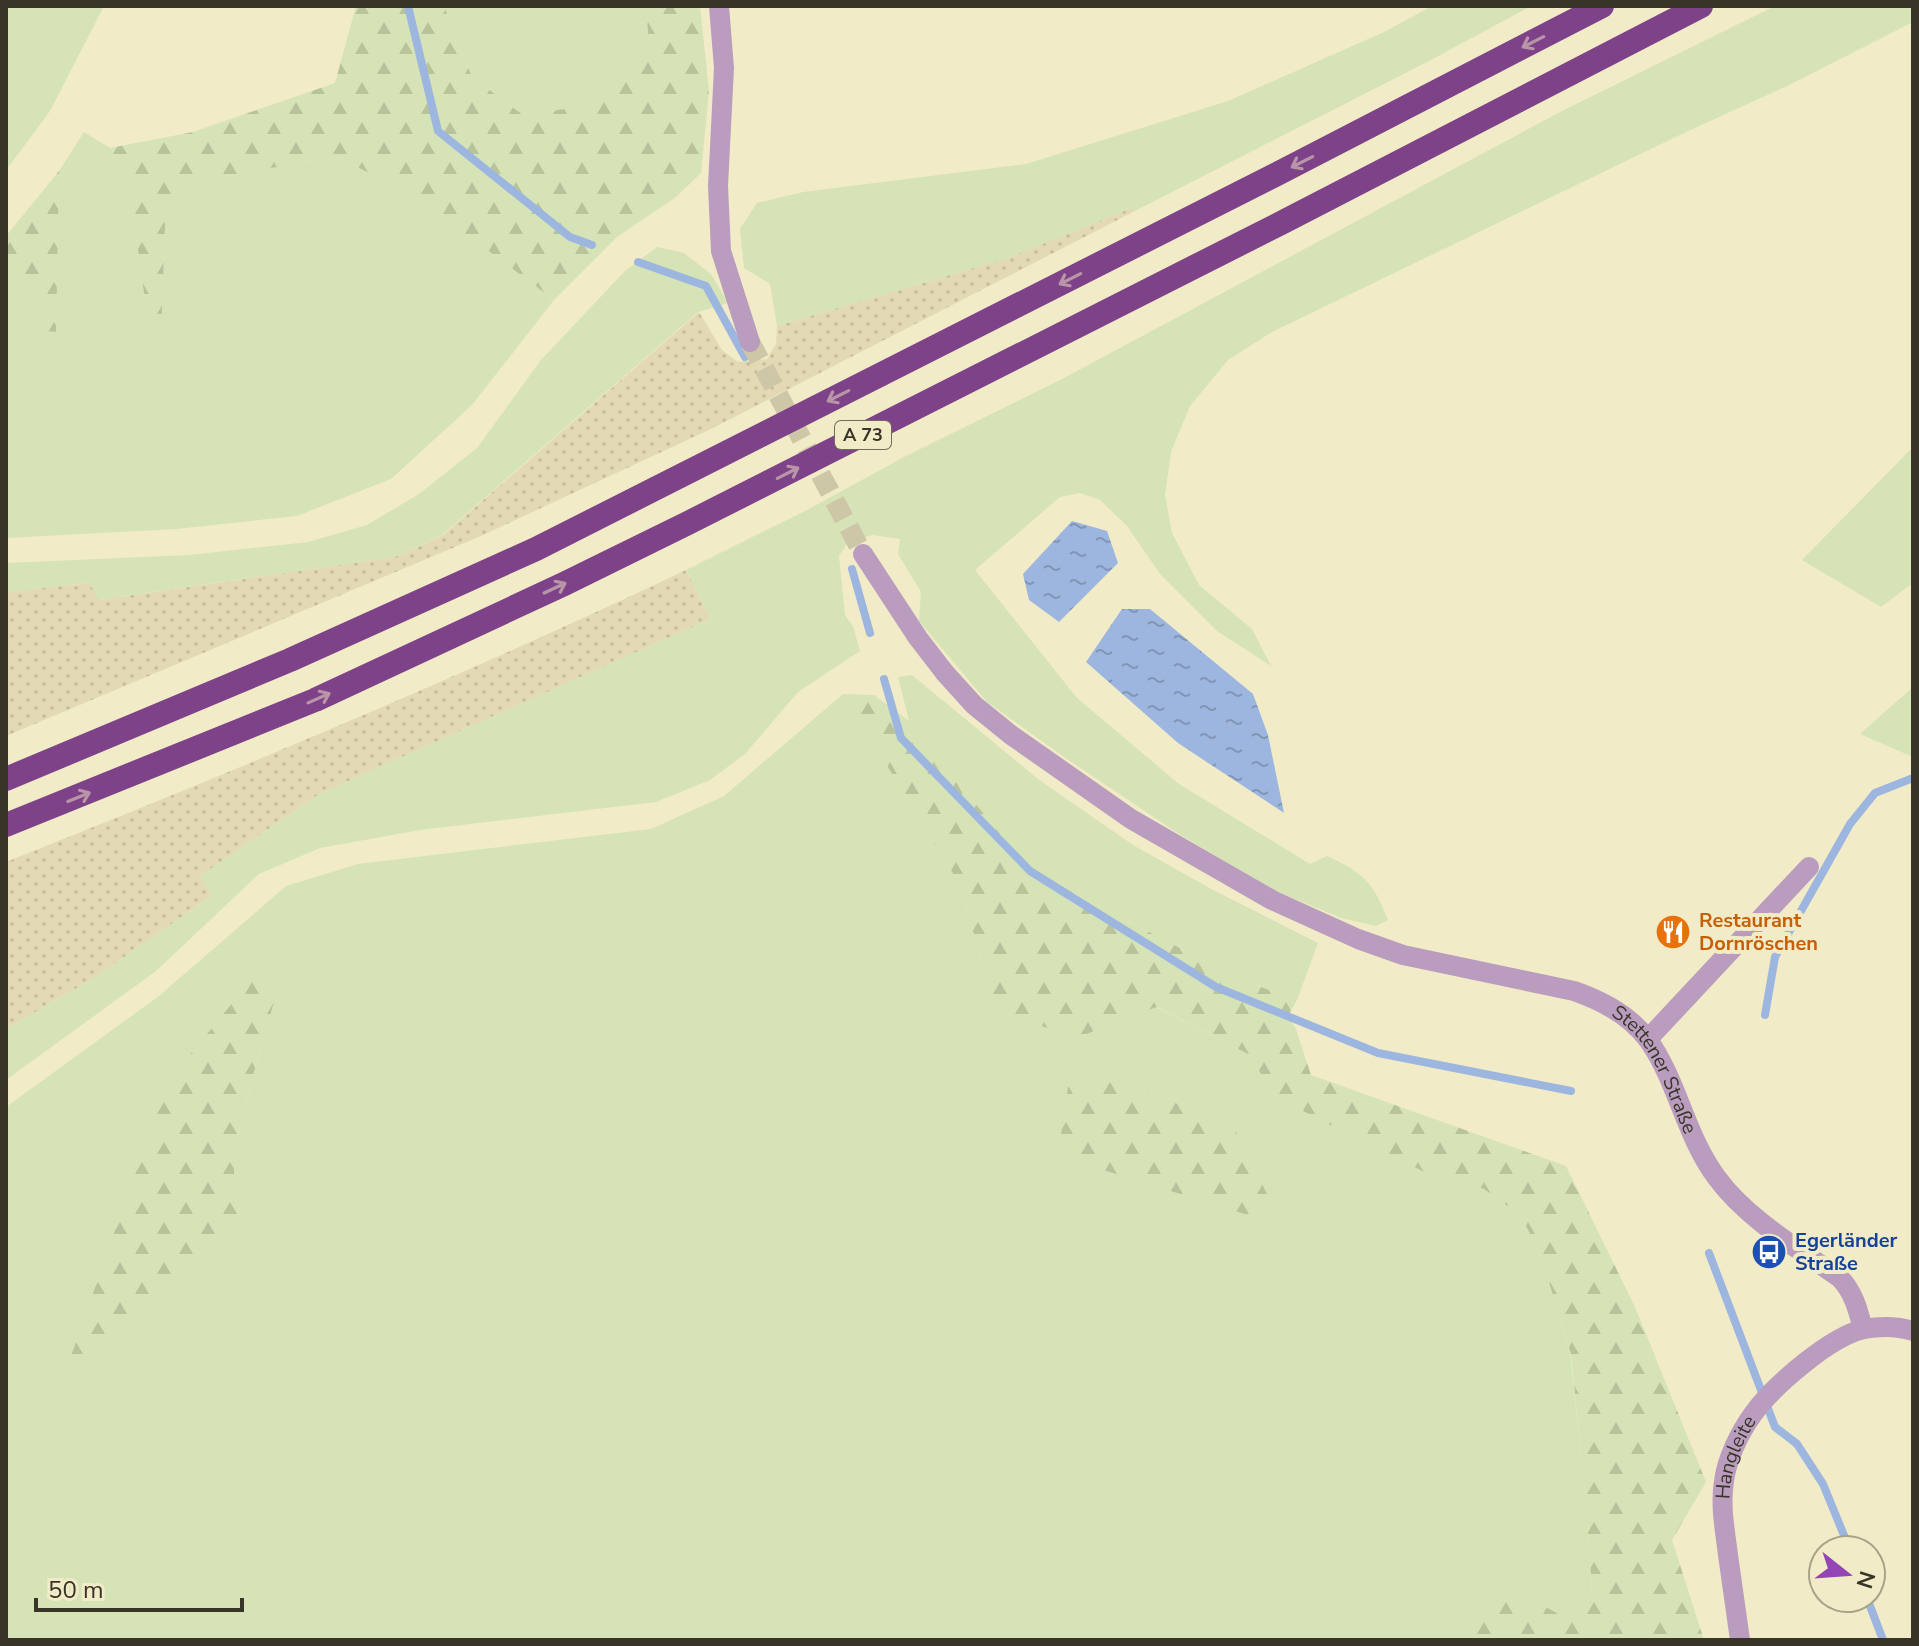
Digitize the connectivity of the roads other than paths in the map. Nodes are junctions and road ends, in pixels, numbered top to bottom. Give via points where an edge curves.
1 (719, 6) edge
2 (1602, 6) edge
3 (1701, 6) edge
4 (750, 342) tunnel mouth
5 (863, 554) tunnel mouth
6 (6, 779) edge
7 (6, 825) edge
8 (1809, 867) dead end
9 (1648, 1039) junction
10 (1863, 1329) junction
11 (1913, 1331) edge
12 (1740, 1640) edge

1 - 4 street via 724,68 718,186 721,251
2 -> 6 highway, A 73 via 536,549
7 -> 3 highway, A 73 via 315,700 564,584
5 - 9 street, Stettener Straße via 918,638 974,705 1131,819 1272,900 1358,939 1403,955 1574,991 1600,1000
8 - 9 street
9 - 10 street, Stettener Straße via 1717,1179 1752,1215 1849,1287
10 - 11 street via 1892,1326
10 - 12 street, Hangleite via 1827,1346 1774,1391 1754,1413 1731,1457 1723,1482 1723,1517

